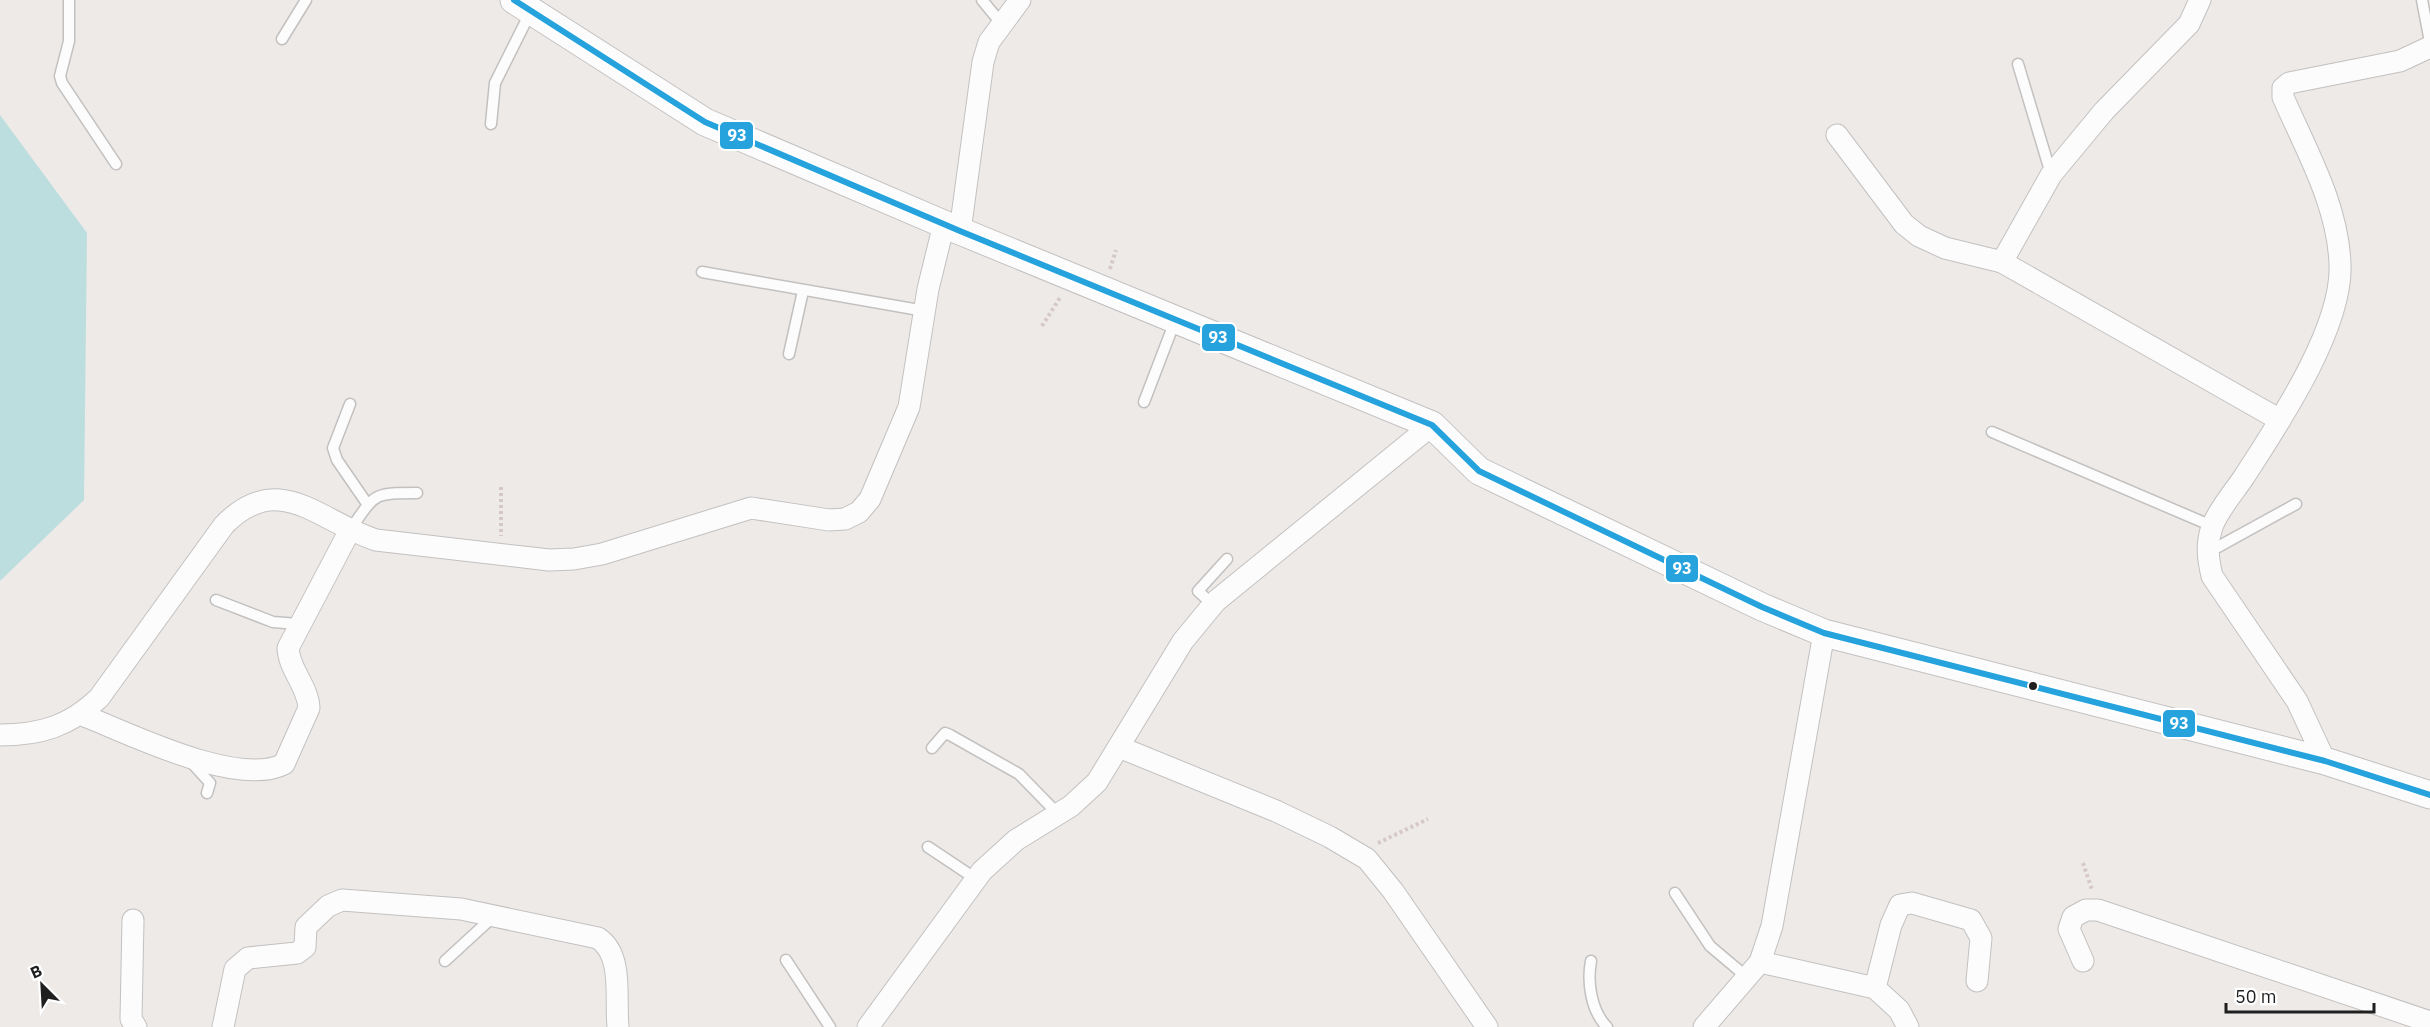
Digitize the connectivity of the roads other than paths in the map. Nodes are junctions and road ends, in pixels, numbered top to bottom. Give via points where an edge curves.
1 (69, 0) edge
2 (306, 0) edge
3 (982, 0) edge
4 (1020, 0) edge
5 (2422, 0) edge
6 (2195, 4) edge
7 (522, 6) edge
8 (1001, 23) junction
9 (282, 39) dead end
10 (2430, 42) edge
11 (2430, 47) edge
12 (2018, 64) dead end
13 (491, 124) dead end
14 (1837, 135) dead end
15 (116, 164) dead end
16 (2051, 175) junction
17 (952, 227) junction
18 (2002, 262) junction
19 (702, 272) dead end
20 (803, 291) junction
21 (925, 311) junction
22 (1176, 320) junction
23 (789, 354) dead end
24 (1144, 402) dead end
25 (350, 404) dead end
26 (2280, 420) junction
27 (1432, 426) junction
28 (1992, 432) dead end
29 (417, 493) dead end
30 (2296, 504) dead end
31 (368, 505) junction
32 (2212, 526) junction
33 (350, 530) junction
34 (2207, 554) junction
35 (1227, 559) dead end
36 (216, 600) dead end
37 (1213, 605) junction
38 (298, 624) junction
39 (1824, 633) junction
40 (82, 714) junction
41 (0, 735) edge
42 (1119, 747) junction
43 (932, 748) dead end
44 (186, 757) junction
45 (2325, 761) junction
46 (207, 793) dead end
47 (2430, 795) edge
48 (1058, 814) junction
49 (928, 847) dead end
50 (976, 879) junction
51 (1675, 893) dead end
52 (494, 916) junction
53 (133, 920) dead end
54 (786, 960) dead end
55 (445, 961) dead end
56 (1591, 961) dead end
57 (2083, 961) dead end
58 (1754, 970) junction
59 (1977, 981) dead end
60 (1875, 988) junction
61 (2404, 1021) edge
62 (2430, 1022) edge
63 (136, 1027) edge
64 (223, 1027) edge
65 (618, 1027) edge
66 (830, 1027) edge
67 (868, 1027) edge
68 (1487, 1027) edge
69 (1608, 1027) edge
70 (1704, 1027) edge
71 (1908, 1027) edge

1 - 15 lane via 69,40 60,76 62,83
2 - 9 lane
3 - 8 lane
4 - 8 street
5 - 10 lane
6 - 16 street via 2189,24 2103,111
7 - 13 lane via 495,83
7 - 17 street via 705,122
8 - 17 street via 983,62
11 - 26 street via 2400,61 2289,83 2283,88 2283,97 2337,226 2340,267 2331,320
12 - 16 lane
14 - 18 street via 1904,224 1945,248
16 - 18 street
17 - 21 street via 932,271
17 - 22 street
18 - 26 street
19 - 20 lane
20 - 21 lane
20 - 23 lane
21 - 33 street via 909,407 870,499 859,512 845,519 751,508 602,554 549,560 376,540
22 - 24 lane
22 - 27 street
25 - 31 lane via 333,448
26 - 32 street
27 - 37 street
27 - 39 street via 1479,471
28 - 32 lane
29 - 31 lane via 380,493
30 - 34 lane
31 - 33 lane
32 - 34 street
33 - 38 street
33 - 40 street via 294,502 275,498 256,501 238,511 99,698
34 - 45 street via 2211,576 2297,701
35 - 37 lane via 1198,591
36 - 38 lane via 273,622
37 - 42 street via 1183,641
38 - 44 street via 288,658 309,708 284,764 269,771
39 - 45 street
39 - 58 street via 1772,926
40 - 41 street via 54,728 27,735
40 - 44 street
42 - 48 street via 1098,782
42 - 68 street via 1276,811 1367,859
43 - 48 lane via 942,735 950,735 1019,774
44 - 46 lane via 210,783
45 - 47 street
48 - 50 street via 998,854
49 - 50 lane
50 - 67 street
51 - 58 lane via 1710,946
52 - 55 lane
52 - 64 street via 461,909 342,900 328,906 306,927 305,947 297,952 241,962 235,969
52 - 65 street via 598,938 609,945 614,956
53 - 63 street via 131,1019
54 - 66 lane
56 - 69 lane via 1587,979 1600,1020
57 - 61 street via 2069,928 2073,917 2086,910 2098,910
58 - 60 street
58 - 70 street
59 - 60 street via 1981,938 1971,920 1912,903 1900,905 1891,925
60 - 71 street via 1899,1010
61 - 62 street

